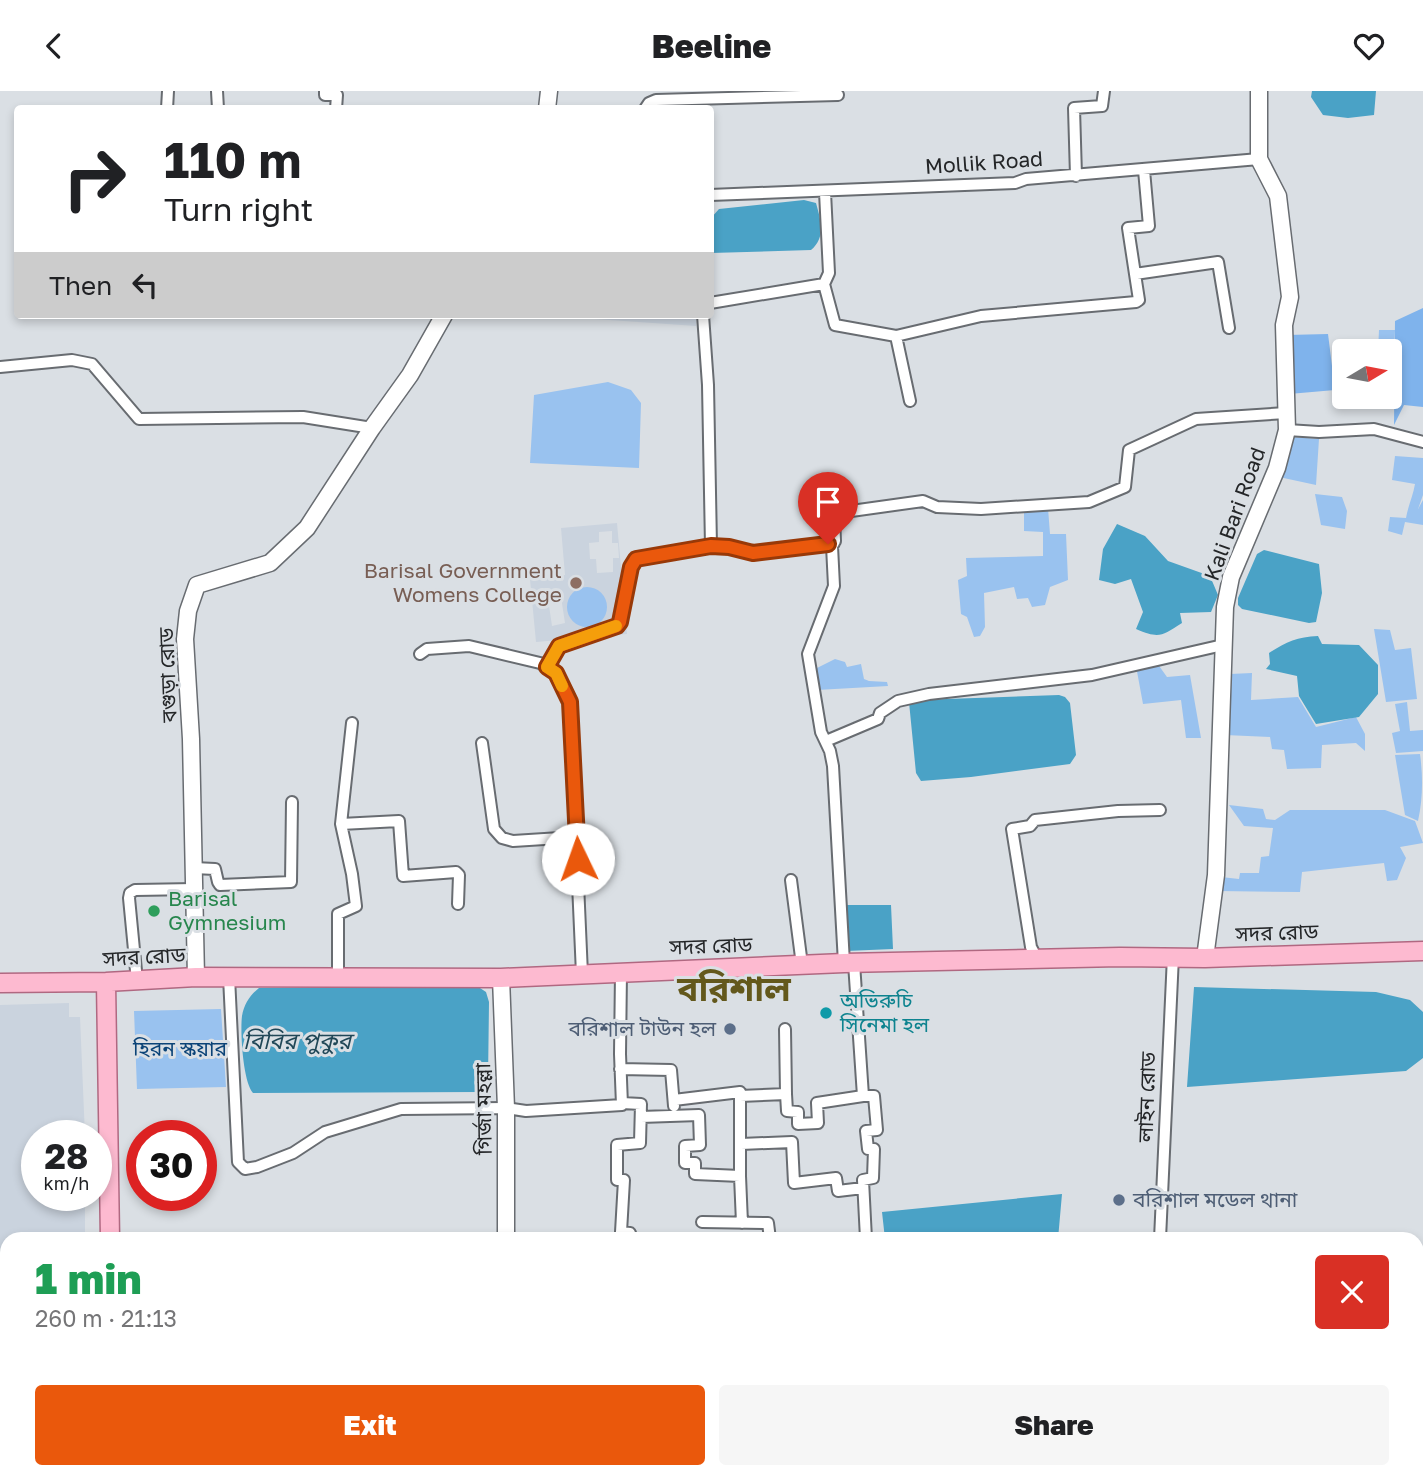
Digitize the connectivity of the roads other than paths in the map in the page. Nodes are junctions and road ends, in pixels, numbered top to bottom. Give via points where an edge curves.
1 (325, 91) edge
2 (1104, 91) edge
3 (1259, 91) edge
4 (838, 95) dead end
5 (336, 105) edge
6 (648, 105) edge
7 (1259, 159) junction
8 (1144, 170) junction
9 (1076, 176) junction
10 (825, 192) junction
11 (714, 195) edge
12 (1135, 274) junction
13 (824, 284) junction
14 (714, 302) edge
15 (442, 319) edge
16 (703, 319) edge
17 (1229, 328) dead end
18 (896, 336) junction
19 (0, 367) edge
20 (910, 401) dead end
21 (1286, 413) junction
22 (372, 428) junction
23 (1287, 430) junction
24 (1423, 442) edge
25 (834, 543) junction
26 (711, 546) junction
27 (1223, 645) junction
28 (419, 653) dead end
29 (547, 667) junction
30 (352, 723) dead end
31 (826, 741) junction
32 (482, 743) dead end
33 (292, 802) dead end
34 (1160, 810) dead end
35 (341, 824) junction
36 (576, 837) junction
37 (194, 868) junction
38 (791, 880) dead end
39 (195, 889) junction
40 (458, 904) dead end
41 (1423, 951) edge
42 (1173, 956) junction
43 (1206, 958) junction
44 (1037, 959) junction
45 (849, 963) junction
46 (802, 965) junction
47 (621, 972) junction
48 (582, 974) junction
49 (196, 977) junction
50 (229, 977) junction
51 (338, 978) junction
52 (501, 978) junction
53 (137, 981) junction
54 (106, 982) junction
55 (0, 983) edge
56 (785, 1029) dead end
57 (620, 1069) junction
58 (786, 1094) junction
59 (740, 1096) junction
60 (863, 1096) junction
61 (674, 1100) junction
62 (622, 1103) junction
63 (506, 1108) junction
64 (675, 1116) junction
65 (641, 1117) junction
66 (741, 1144) junction
67 (740, 1176) junction
68 (863, 1188) junction
69 (702, 1222) dead end
70 (741, 1223) junction
71 (110, 1232) edge
72 (506, 1232) edge
73 (621, 1232) edge
74 (769, 1232) edge
75 (866, 1232) edge
76 (1160, 1232) edge

1 - 5 street via 325,95 337,95
2 - 9 street via 1102,106 1074,108
3 - 7 main road, Kali Bari Road
4 - 6 street via 656,100
7 - 8 street, Mollik Road
7 - 21 main road, Kali Bari Road via 1278,196 1290,297 1284,325
8 - 9 street, Mollik Road
8 - 12 street via 1149,226 1128,227
9 - 10 street, Mollik Road
10 - 11 street, Mollik Road
10 - 13 street via 829,273
12 - 17 street via 1218,262
12 - 18 street via 1136,302 981,316
13 - 14 street
13 - 18 street via 835,325
15 - 22 main road, বগুড়া রোড
16 - 26 street
18 - 20 street
19 - 22 street via 72,360 92,364 139,419 303,417
21 - 23 main road, Kali Bari Road
21 - 25 street via 1196,419 1129,450 1125,487 1089,502 981,509 937,507 923,501 854,510 836,514
22 - 37 main road, বগুড়া রোড via 307,528 270,563 197,585 185,639
23 - 24 street via 1374,429
23 - 27 main road, Kali Bari Road via 1277,468 1231,577
25 - 26 street via 753,553
25 - 31 street via 834,586 808,654
26 - 29 street via 636,559 617,626 559,646
27 - 31 street via 1091,675 898,701 878,719
27 - 43 main road, Kali Bari Road via 1216,874
28 - 29 street via 469,646
29 - 36 street via 556,673 570,702
30 - 35 street
31 - 45 street via 833,766
32 - 36 street via 494,829 502,838
33 - 37 street via 291,882 220,885 215,869
34 - 44 street via 1073,815 1035,820 1030,826 1012,829 1031,947
35 - 40 street via 400,821 403,876 456,872
35 - 51 street via 356,906 338,914
36 - 48 street
37 - 39 main road, বগুড়া রোড
38 - 46 street
39 - 49 main road, বগুড়া রোড
39 - 53 street via 130,893
41 - 43 main road, সদর রোড
42 - 43 main road, সদর রোড
42 - 44 main road, সদর রোড
42 - 76 street, লাইন রোড
44 - 45 main road, সদর রোড
45 - 46 main road, সদর রোড
45 - 60 street
46 - 47 main road, সদর রোড
47 - 48 main road, সদর রোড
47 - 57 street
48 - 52 main road, সদর রোড
49 - 50 main road, সদর রোড
49 - 53 main road, সদর রোড
50 - 51 main road, সদর রোড
50 - 63 street via 240,1167 257,1167 293,1153 326,1132 401,1109
51 - 52 main road, সদর রোড
52 - 63 main road, গির্জা মহল্লা
53 - 54 main road, সদর রোড
54 - 55 main road, সদর রোড
54 - 71 main road
56 - 58 street
57 - 61 street via 671,1070
57 - 62 street
58 - 59 street
58 - 60 street via 787,1111 798,1112 798,1124 818,1123 817,1103
59 - 61 street via 740,1092
59 - 66 street
60 - 68 street via 874,1096 877,1130 866,1131 867,1149 874,1149 873,1178 863,1180
61 - 64 street
62 - 63 street via 526,1111
62 - 65 street via 641,1104
63 - 72 main road, গির্জা মহল্লা
64 - 65 street
64 - 67 street via 699,1115 700,1145 685,1146 685,1163 695,1163 695,1174
65 - 73 street via 640,1143 618,1145 617,1180 624,1180
66 - 67 street
66 - 68 street via 792,1142 794,1183 836,1178 838,1191
67 - 70 street
68 - 75 street
69 - 70 street
70 - 74 street via 768,1223

